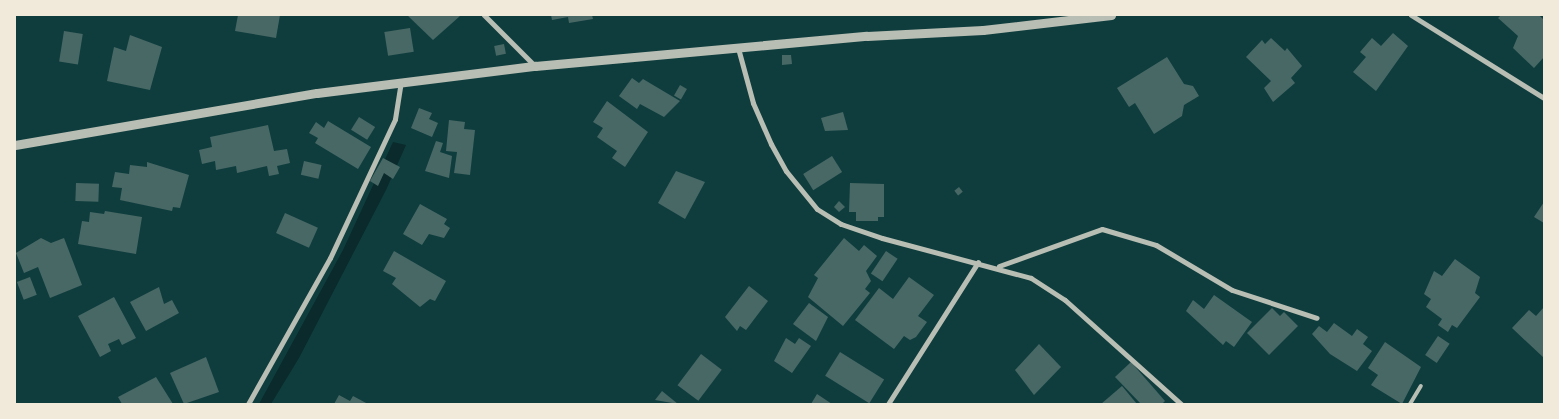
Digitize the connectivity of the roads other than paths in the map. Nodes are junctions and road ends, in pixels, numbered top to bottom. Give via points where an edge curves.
1 (484, 15) edge
2 (1111, 15) edge
3 (1411, 15) edge
4 (738, 48) junction
5 (535, 66) junction
6 (401, 82) junction
7 (1544, 98) edge
8 (15, 145) edge
9 (978, 262) junction
10 (999, 266) junction
11 (1317, 318) dead end
12 (1421, 386) dead end
13 (248, 404) edge
14 (888, 404) edge
15 (1181, 404) edge
16 (1410, 404) edge

1 - 5 street
2 - 4 street via 1001,28
3 - 7 street
4 - 5 street
4 - 9 street via 752,103 772,144 786,171 817,209 841,224 882,238
5 - 6 street
6 - 8 street
6 - 13 street via 395,119 330,258
9 - 10 street
9 - 14 street
10 - 11 street via 1102,229 1156,245 1239,293
10 - 15 street via 1031,278 1065,300
12 - 16 lane

